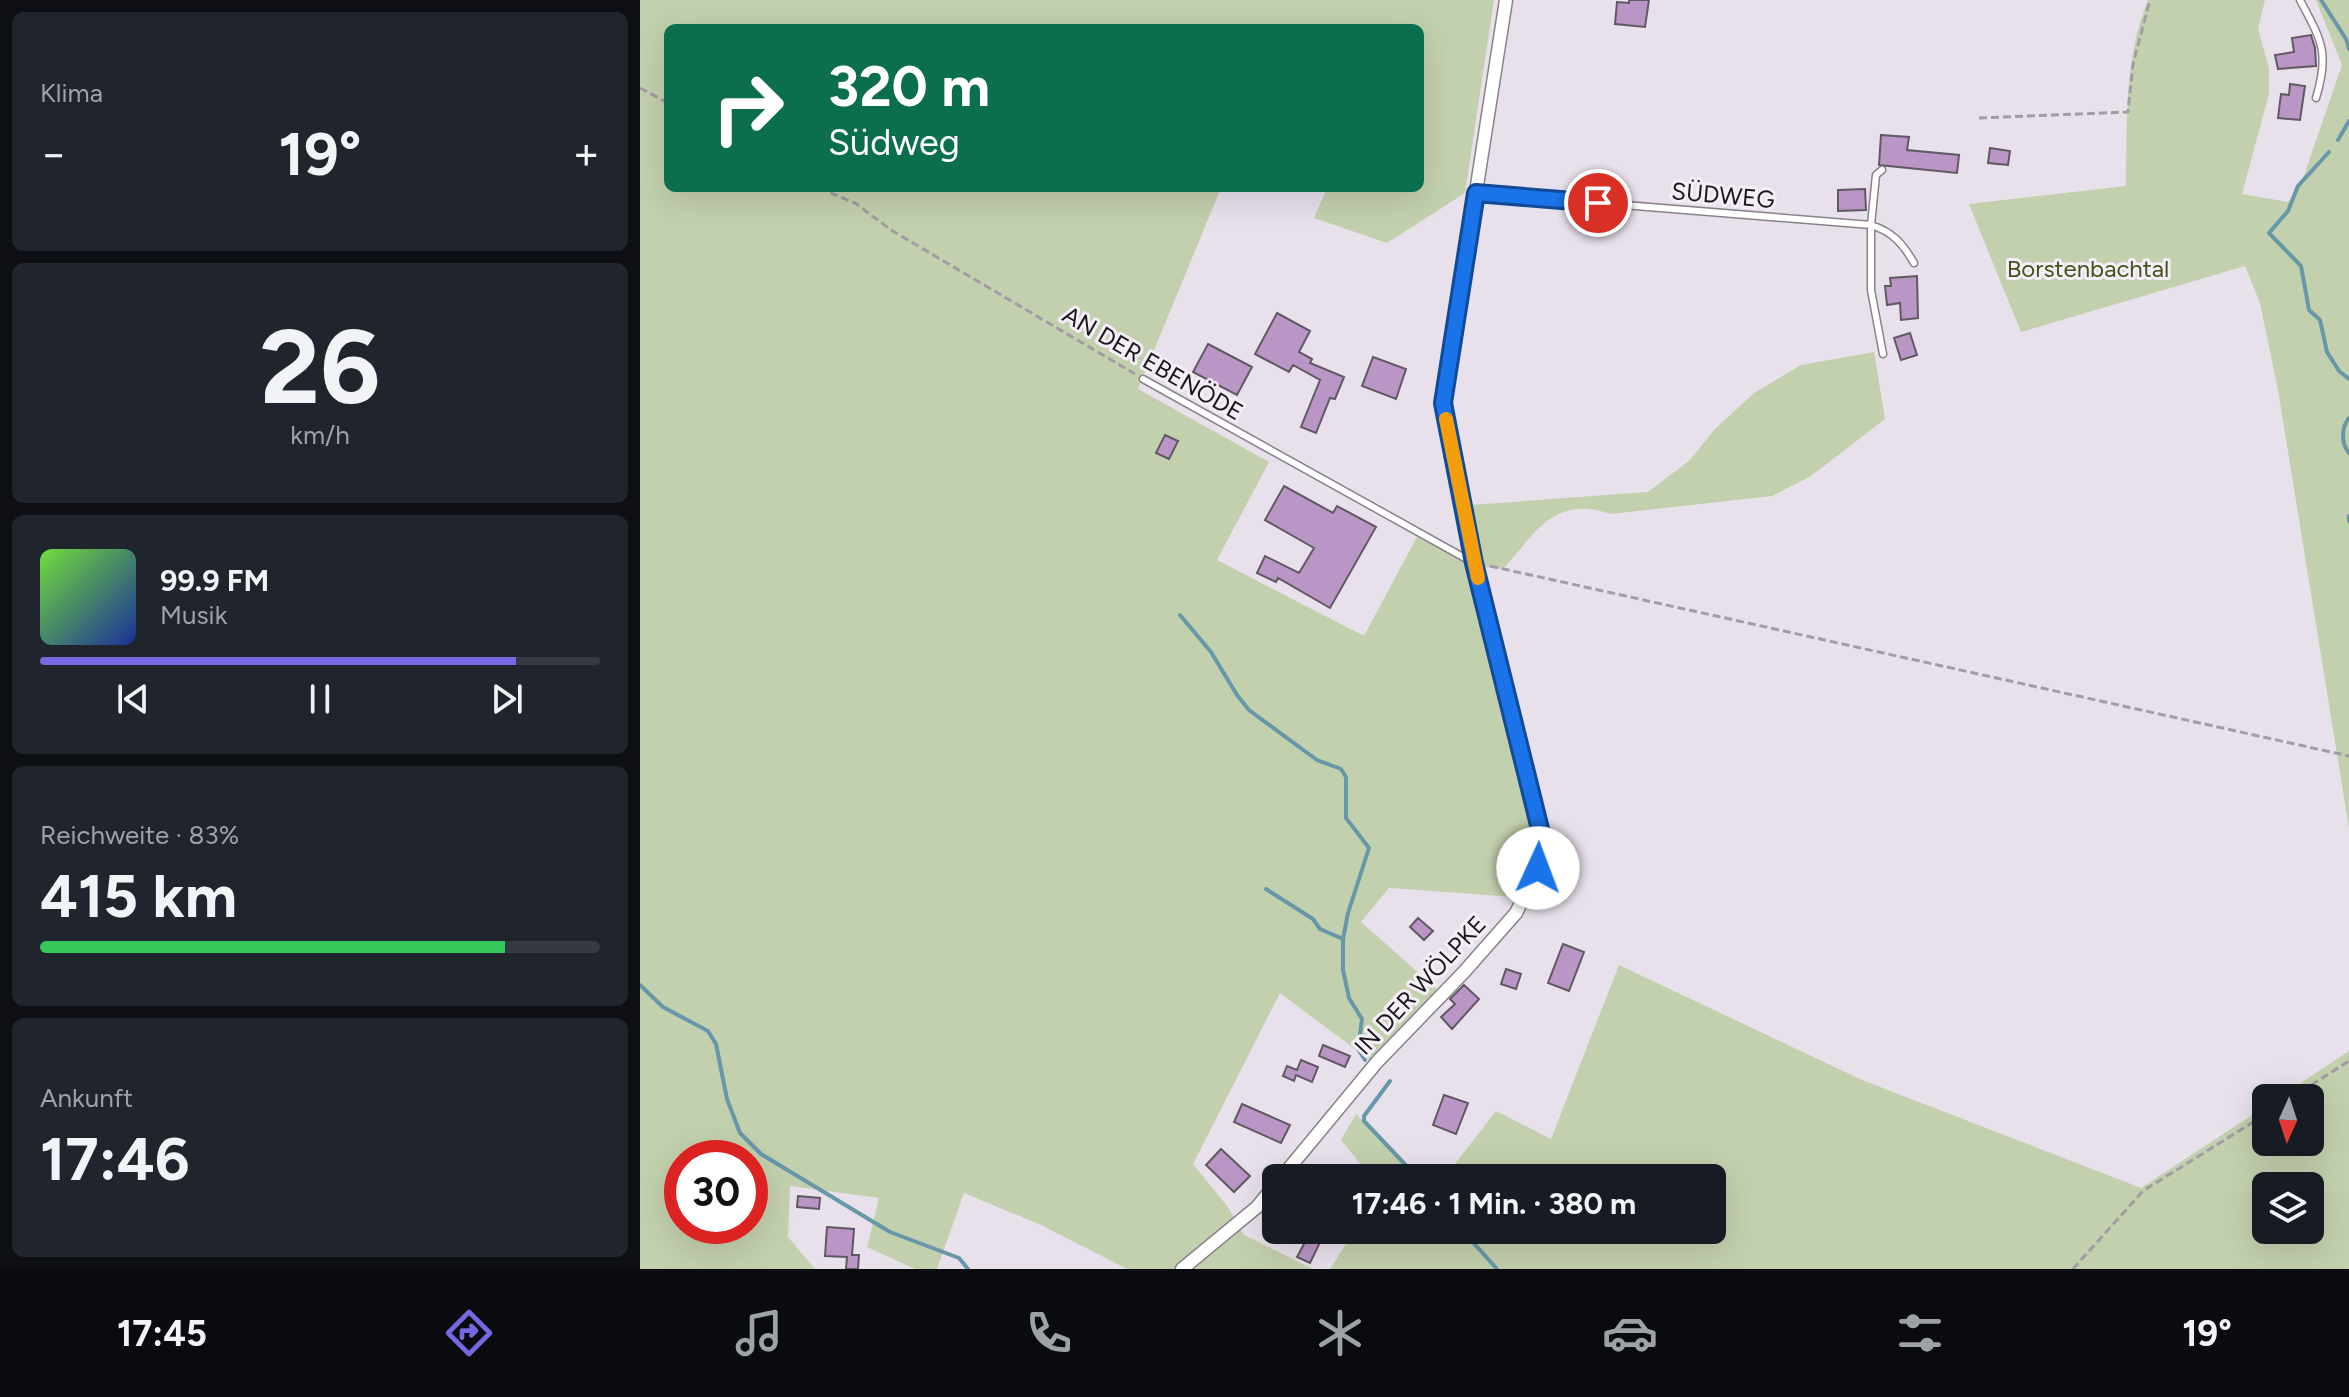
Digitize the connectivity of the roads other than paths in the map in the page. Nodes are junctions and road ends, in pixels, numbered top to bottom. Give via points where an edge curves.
1 (1506, 0) edge
2 (2300, 0) edge
3 (2316, 98) dead end
4 (1882, 170) dead end
5 (1476, 193) junction
6 (1871, 225) junction
7 (1914, 263) dead end
8 (1883, 354) dead end
9 (1143, 379) road end
10 (1474, 563) junction
11 (1293, 1164) edge
12 (1262, 1201) edge
13 (1182, 1269) edge

1 - 5 street, IN DER WÖLPKE
2 - 3 lane via 2323,53
4 - 6 lane via 1876,175
5 - 6 lane, SÜDWEG
5 - 10 street, IN DER WÖLPKE via 1443,403
6 - 7 lane via 1887,230 1904,245
6 - 8 lane via 1871,290
9 - 10 lane, AN DER EBENÖDE
10 - 11 street, IN DER WÖLPKE via 1542,837 1538,868 1516,913 1377,1062
12 - 13 street

